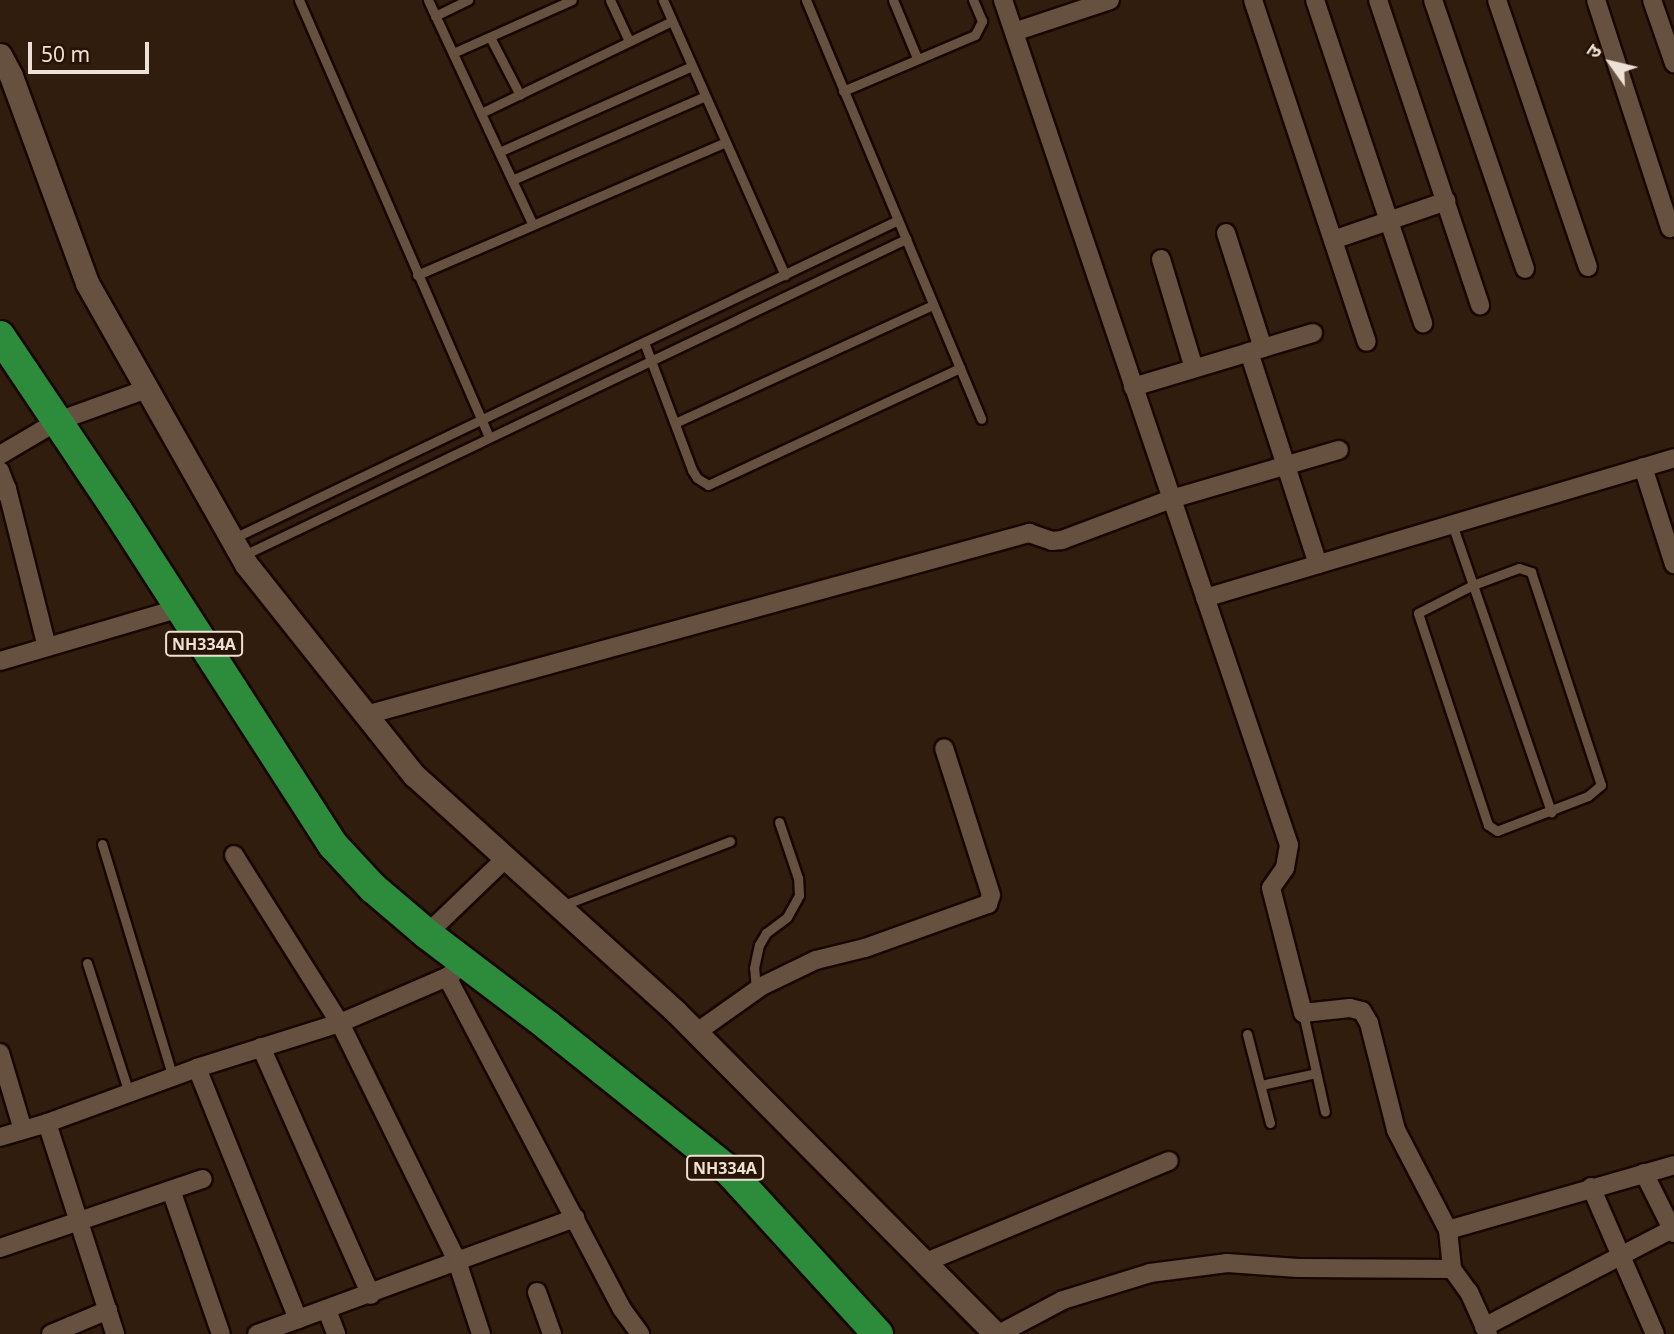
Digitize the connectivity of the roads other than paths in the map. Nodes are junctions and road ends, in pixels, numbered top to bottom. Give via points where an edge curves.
1 (299, 0) edge
2 (428, 0) edge
3 (468, 0) edge
4 (572, 0) edge
5 (610, 0) edge
6 (663, 0) edge
7 (806, 0) edge
8 (893, 0) edge
9 (972, 0) edge
10 (1003, 0) edge
11 (1110, 0) edge
12 (1253, 0) edge
13 (1315, 0) edge
14 (1378, 0) edge
15 (1433, 0) edge
16 (1497, 0) edge
17 (1596, 0) edge
18 (1652, 0) edge
19 (1067, 7) edge
20 (435, 16) junction
21 (672, 21) junction
22 (1014, 32) junction
23 (490, 37) junction
24 (629, 41) junction
25 (453, 53) junction
26 (0, 55) edge
27 (918, 58) junction
28 (1674, 64) edge
29 (692, 66) junction
30 (844, 90) junction
31 (520, 94) junction
32 (705, 96) junction
33 (481, 113) junction
34 (726, 142) junction
35 (499, 152) junction
36 (512, 180) junction
37 (1446, 201) junction
38 (1389, 219) junction
39 (898, 220) junction
40 (533, 225) junction
41 (1670, 228) dead end
42 (1226, 233) dead end
43 (906, 239) junction
44 (1334, 240) junction
45 (1161, 258) dead end
46 (1588, 267) dead end
47 (1525, 269) dead end
48 (417, 275) junction
49 (785, 275) junction
50 (933, 305) junction
51 (1480, 305) dead end
52 (1423, 323) dead end
53 (1313, 333) dead end
54 (0, 336) edge
55 (644, 342) junction
56 (1367, 342) dead end
57 (1256, 350) junction
58 (650, 359) junction
59 (960, 368) junction
60 (1194, 368) junction
61 (1133, 387) junction
62 (147, 389) junction
63 (981, 419) dead end
64 (480, 420) junction
65 (58, 421) junction
66 (675, 423) junction
67 (489, 437) junction
68 (1339, 450) dead end
69 (0, 455) edge
70 (1674, 458) edge
71 (1287, 465) junction
72 (1643, 467) junction
73 (0, 471) edge
74 (4, 490) edge
75 (1171, 499) junction
76 (1452, 524) junction
77 (237, 547) junction
78 (1318, 564) junction
79 (1674, 564) edge
80 (1474, 585) junction
81 (1205, 598) junction
82 (180, 608) junction
83 (47, 647) junction
84 (0, 661) edge
85 (366, 715) junction
86 (944, 747) dead end
87 (1551, 812) junction
88 (779, 822) dead end
89 (730, 841) dead end
90 (102, 844) dead end
91 (234, 855) dead end
92 (506, 858) junction
93 (560, 906) junction
94 (427, 934) junction
95 (87, 963) dead end
96 (456, 970) junction
97 (756, 991) junction
98 (1303, 1013) junction
99 (340, 1023) junction
100 (697, 1032) junction
101 (1247, 1034) dead end
102 (261, 1047) junction
103 (0, 1053) edge
104 (197, 1068) junction
105 (1317, 1073) junction
106 (173, 1077) junction
107 (1261, 1085) junction
108 (129, 1093) junction
109 (1325, 1112) dead end
110 (47, 1123) junction
111 (1270, 1123) dead end
112 (23, 1130) junction
113 (0, 1137) edge
114 (1169, 1161) dead end
115 (1674, 1164) edge
116 (1644, 1172) junction
117 (203, 1179) dead end
118 (1591, 1187) junction
119 (172, 1190) junction
120 (575, 1218) junction
121 (77, 1222) junction
122 (1448, 1230) junction
123 (1673, 1231) edge
124 (0, 1248) edge
125 (1619, 1257) junction
126 (457, 1261) junction
127 (926, 1262) junction
128 (1452, 1269) junction
129 (537, 1293) dead end
130 (372, 1295) junction
131 (107, 1310) junction
132 (327, 1310) junction
133 (298, 1319) junction
134 (1486, 1331) edge
135 (51, 1334) edge
136 (115, 1334) edge
137 (221, 1334) edge
138 (257, 1334) edge
139 (336, 1334) edge
140 (481, 1334) edge
141 (552, 1334) edge
142 (640, 1334) edge
143 (878, 1334) edge
144 (997, 1334) edge
145 (1655, 1334) edge

1 - 48 lane
2 - 20 lane
3 - 20 lane
4 - 23 lane
5 - 24 lane
6 - 21 lane
7 - 30 lane
8 - 27 lane
9 - 27 lane via 982,21 978,32
10 - 22 street
11 - 19 street
12 - 44 street
13 - 38 street
14 - 37 street
15 - 47 street
16 - 46 street
17 - 41 street
18 - 28 street
19 - 22 street
20 - 25 lane
21 - 24 lane
21 - 29 lane
22 - 61 street
23 - 25 lane
23 - 31 lane
24 - 31 lane
25 - 33 lane
26 - 62 street via 87,283
27 - 30 lane
29 - 32 lane
29 - 35 lane
30 - 39 lane
31 - 33 lane
32 - 34 lane
32 - 36 lane
33 - 35 lane
34 - 40 lane
34 - 49 lane
35 - 36 lane
36 - 40 lane
37 - 38 street
37 - 51 street
38 - 44 street
38 - 52 street
39 - 43 lane
39 - 49 lane
40 - 48 lane
42 - 57 street
43 - 50 lane
43 - 58 lane
44 - 56 street
45 - 60 street
48 - 64 lane
49 - 55 lane
50 - 59 lane
50 - 66 lane
53 - 57 street
54 - 65 highway, NH334A
55 - 58 lane
55 - 64 lane
57 - 60 street
57 - 71 street
58 - 66 lane
58 - 67 lane
59 - 63 lane
59 - 66 lane via 708,485 697,478
60 - 61 street
61 - 75 street
62 - 65 street
62 - 77 street
64 - 67 lane
64 - 77 lane
65 - 69 street
65 - 82 highway, NH334A
67 - 77 lane
68 - 71 street
70 - 72 street
71 - 75 street
71 - 78 street
72 - 76 street
72 - 79 street
73 - 74 street
74 - 83 street
75 - 81 street
75 - 85 street via 1062,540 1029,533
76 - 78 street
76 - 80 lane
77 - 85 street
78 - 81 street
80 - 87 lane
80 - 87 lane via 1519,568 1531,572 1552,631 1601,781 1598,790
80 - 87 lane via 1424,608 1417,617 1488,825 1506,830
81 - 98 street via 1289,845 1285,868 1271,888
82 - 83 street
82 - 94 highway, NH334A via 333,845 373,888
83 - 84 street
85 - 92 street via 414,775
86 - 97 street via 991,895 988,904 865,948 816,960
88 - 97 lane via 798,878 799,895 787,917 766,933 759,945
89 - 93 lane
90 - 106 lane
91 - 99 street
92 - 93 street
92 - 94 street
93 - 100 street
94 - 96 highway, NH334A
95 - 108 lane
96 - 99 street
96 - 120 street
96 - 143 highway, NH334A via 729,1171
97 - 100 street
98 - 105 lane
98 - 122 street via 1350,1008 1362,1012 1369,1023 1396,1130
99 - 102 street
99 - 126 street
100 - 127 street
101 - 107 lane
102 - 104 street
102 - 130 street
103 - 112 street
104 - 106 street
104 - 133 street
105 - 107 lane
105 - 109 lane
106 - 108 street
107 - 111 lane
108 - 110 street
110 - 112 street
110 - 121 street
112 - 113 street
114 - 127 street
115 - 116 street
116 - 118 street
116 - 123 street
117 - 119 street
118 - 122 street
118 - 125 street
119 - 121 street
119 - 137 street
120 - 126 street
120 - 142 street via 622,1310
121 - 124 street
121 - 131 street
122 - 128 street
123 - 125 street
125 - 134 street
125 - 145 street
126 - 130 street
126 - 140 street
127 - 144 street
128 - 134 street via 1469,1292
128 - 144 street via 1227,1263 1150,1273 1063,1300
129 - 141 street
130 - 132 street
131 - 135 street
131 - 136 street
132 - 133 street
132 - 139 street
133 - 138 street

